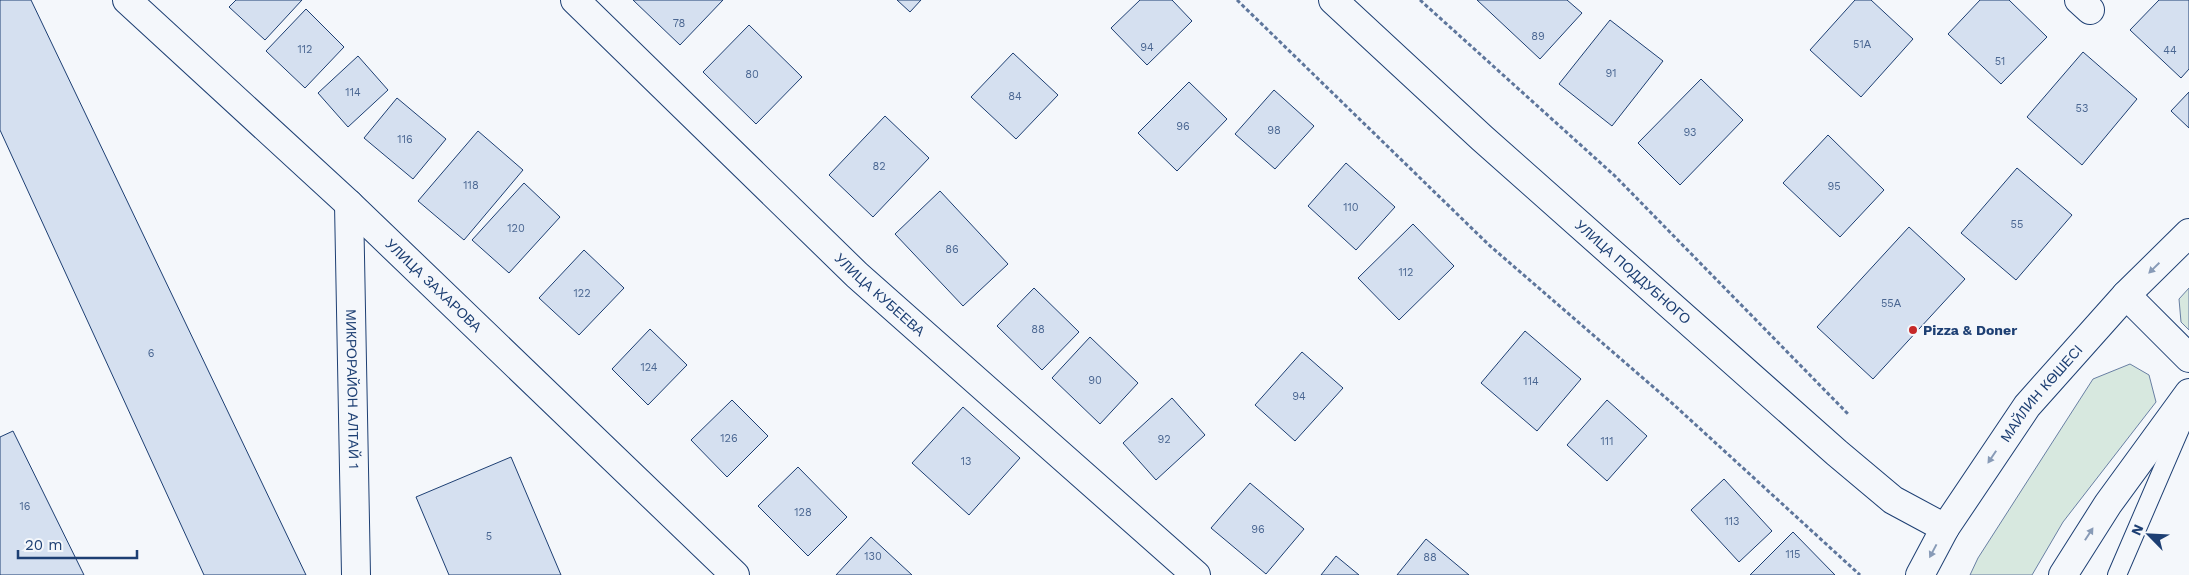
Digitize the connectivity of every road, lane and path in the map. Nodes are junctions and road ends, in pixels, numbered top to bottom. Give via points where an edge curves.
1 (127, 0) edge
2 (575, 0) edge
3 (1237, 0) edge
4 (1333, 0) edge
5 (1420, 0) edge
6 (349, 204) junction
7 (2189, 233) edge
8 (2126, 295) junction
9 (2189, 358) edge
10 (2189, 393) edge
11 (2189, 407) edge
12 (1848, 412) dead end
13 (1945, 528) junction
14 (356, 575) edge
15 (735, 575) edge
16 (1196, 575) edge
17 (1860, 575) edge
18 (1920, 575) edge
19 (2063, 575) edge
20 (2117, 575) edge

1 - 6 street, УЛИЦА ЗАХАРОВА
2 - 16 street, УЛИЦА КУБЕЕВА via 857,275
3 - 17 path via 1489,245 1673,404
4 - 13 street, УЛИЦА ПОДДУБНОГО via 1838,453 1893,500
5 - 12 path via 1615,176
6 - 14 street, МИКРОРАЙОН АЛТАЙ 1
6 - 15 street, УЛИЦА ЗАХАРОВА
7 -> 8 street, МАЙЛИН КӨШЕСІ
8 - 9 street
8 -> 13 street, МАЙЛИН КӨШЕСІ via 2027,406
19 -> 10 street via 2108,504
11 - 20 lane
13 -> 18 street, МАЙЛИН КӨШЕСІ

